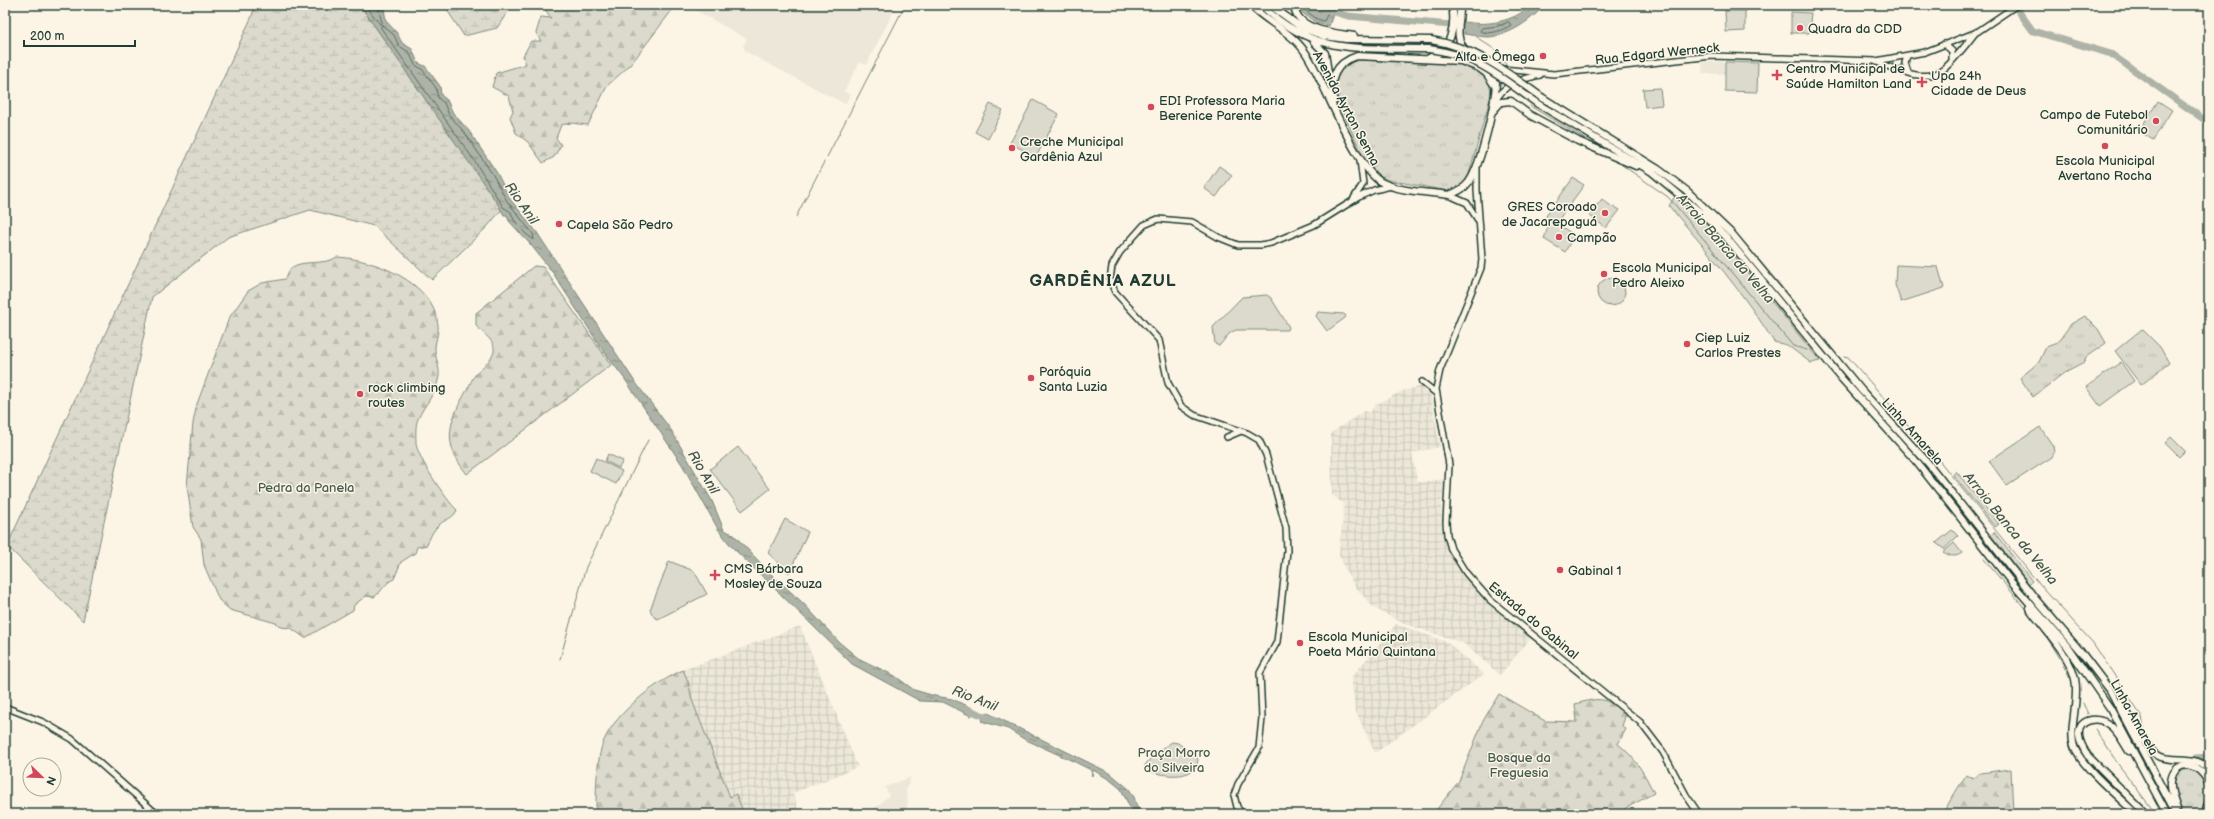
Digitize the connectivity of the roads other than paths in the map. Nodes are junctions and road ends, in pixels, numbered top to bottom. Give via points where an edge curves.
1 (1250, 5) edge
2 (1261, 5) edge
3 (1270, 5) edge
4 (1294, 5) edge
5 (1452, 5) edge
6 (1460, 5) edge
7 (2015, 6) edge
8 (1977, 32) junction
9 (1308, 38) junction
10 (1381, 38) junction
11 (1944, 44) junction
12 (1907, 56) junction
13 (1423, 59) junction
14 (1952, 59) junction
15 (1876, 61) junction
16 (1489, 64) junction
17 (1908, 72) junction
18 (1545, 74) junction
19 (1496, 86) junction
20 (1332, 95) junction
21 (1492, 111) junction
22 (1337, 113) junction
23 (1593, 133) junction
24 (1360, 160) junction
25 (1478, 160) junction
26 (1652, 172) junction
27 (1391, 186) junction
28 (1448, 195) junction
29 (1350, 202) junction
30 (1479, 223) junction
31 (1422, 382) dead end
32 (1436, 393) junction
33 (1242, 431) junction
34 (1227, 437) dead end
35 (2012, 583) junction
36 (2110, 690) junction
37 (5, 706) edge
38 (2209, 771) edge
39 (2145, 774) junction
40 (2209, 786) edge
41 (2209, 799) edge
42 (156, 813) edge
43 (161, 814) edge
44 (1242, 814) edge
45 (1699, 814) edge
46 (2136, 814) edge
47 (2146, 814) edge
48 (2167, 814) edge
49 (2177, 814) edge
50 (2206, 814) edge

1 - 22 highway, Avenida Ayrton Senna via 1301,47 1314,66
2 - 9 highway, Avenida Ayrton Senna
3 - 10 highway, Avenida Ayrton Senna via 1312,33 1333,38
4 - 10 highway via 1298,17 1326,32
5 - 13 highway via 1449,42 1442,52
6 - 16 highway, Rua Edgard Werneck via 1459,34 1462,46
7 - 8 main road
8 - 11 main road
8 - 14 main road
9 - 20 highway via 1325,53
9 - 23 highway, Avenida Ayrton Senna, bridge via 1336,46 1439,50 1471,58 1557,116
10 - 23 highway, Avenida Ayrton Senna, bridge via 1443,42 1473,52
11 - 12 main road via 1926,52
11 - 14 main road via 1952,51
12 - 15 main road
12 - 17 main road via 1905,63
13 - 19 highway via 1470,63 1486,73
13 - 20 highway via 1357,56 1350,58 1334,73
14 - 17 main road via 1943,70 1932,75
15 - 17 main road
15 - 18 main road, Rua Edgard Werneck via 1712,56
16 - 18 main road, Rua Edgard Werneck via 1513,72
16 - 19 highway via 1495,72
18 - 21 main road, Estrada do Gabinal via 1524,79 1504,89
19 - 21 highway, Estrada do Gabinal
20 - 22 highway
21 - 25 highway, Estrada do Gabinal
21 - 26 highway via 1501,102 1511,101 1530,115 1578,142
22 - 24 highway, Avenida Ayrton Senna
23 - 26 highway, Linha Amarela
23 - 36 highway, Linha Amarela via 1640,156 1673,180 1733,235 1862,391 1928,463
24 - 27 highway, Avenida Ayrton Senna via 1374,178
24 - 29 main road via 1363,184
25 - 28 highway via 1468,183 1457,192
25 - 30 main road, Estrada do Gabinal via 1476,179
26 - 35 highway, Linha Amarela via 1706,217 1730,242 1842,379 1915,460
27 - 28 highway, Avenida Ayrton Senna
27 - 29 main road via 1374,190
28 - 30 main road, Estrada do Gabinal via 1467,203
29 - 33 main road via 1314,225 1261,245 1238,245 1192,222 1158,219 1144,225 1136,233 1112,266 1110,280 1115,292 1159,340 1168,383 1176,399 1186,411 1194,415
30 - 32 main road, Estrada do Gabinal via 1481,268 1440,370
31 - 32 main road
32 - 45 main road, Estrada do Gabinal via 1450,465 1447,535 1456,559 1490,600 1640,722 1663,752
33 - 34 main road
33 - 44 main road via 1259,440 1266,455 1288,539 1277,642 1260,673 1262,718 1259,748 1235,789 1234,801
35 - 39 highway, Linha Amarela via 2088,674 2110,708
35 - 46 highway via 2059,649 2075,679 2077,692 2074,748 2088,766
36 - 38 highway via 2155,753 2171,759 2196,761
36 - 49 highway, Linha Amarela
37 - 42 main road via 44,722 72,739
39 - 47 highway via 2118,732 2109,724 2097,720 2084,722 2079,735 2088,756
39 - 48 highway, Linha Amarela
40 - 49 highway via 2205,775 2198,768 2185,766 2176,771 2171,785
41 - 50 highway
42 - 43 main road

